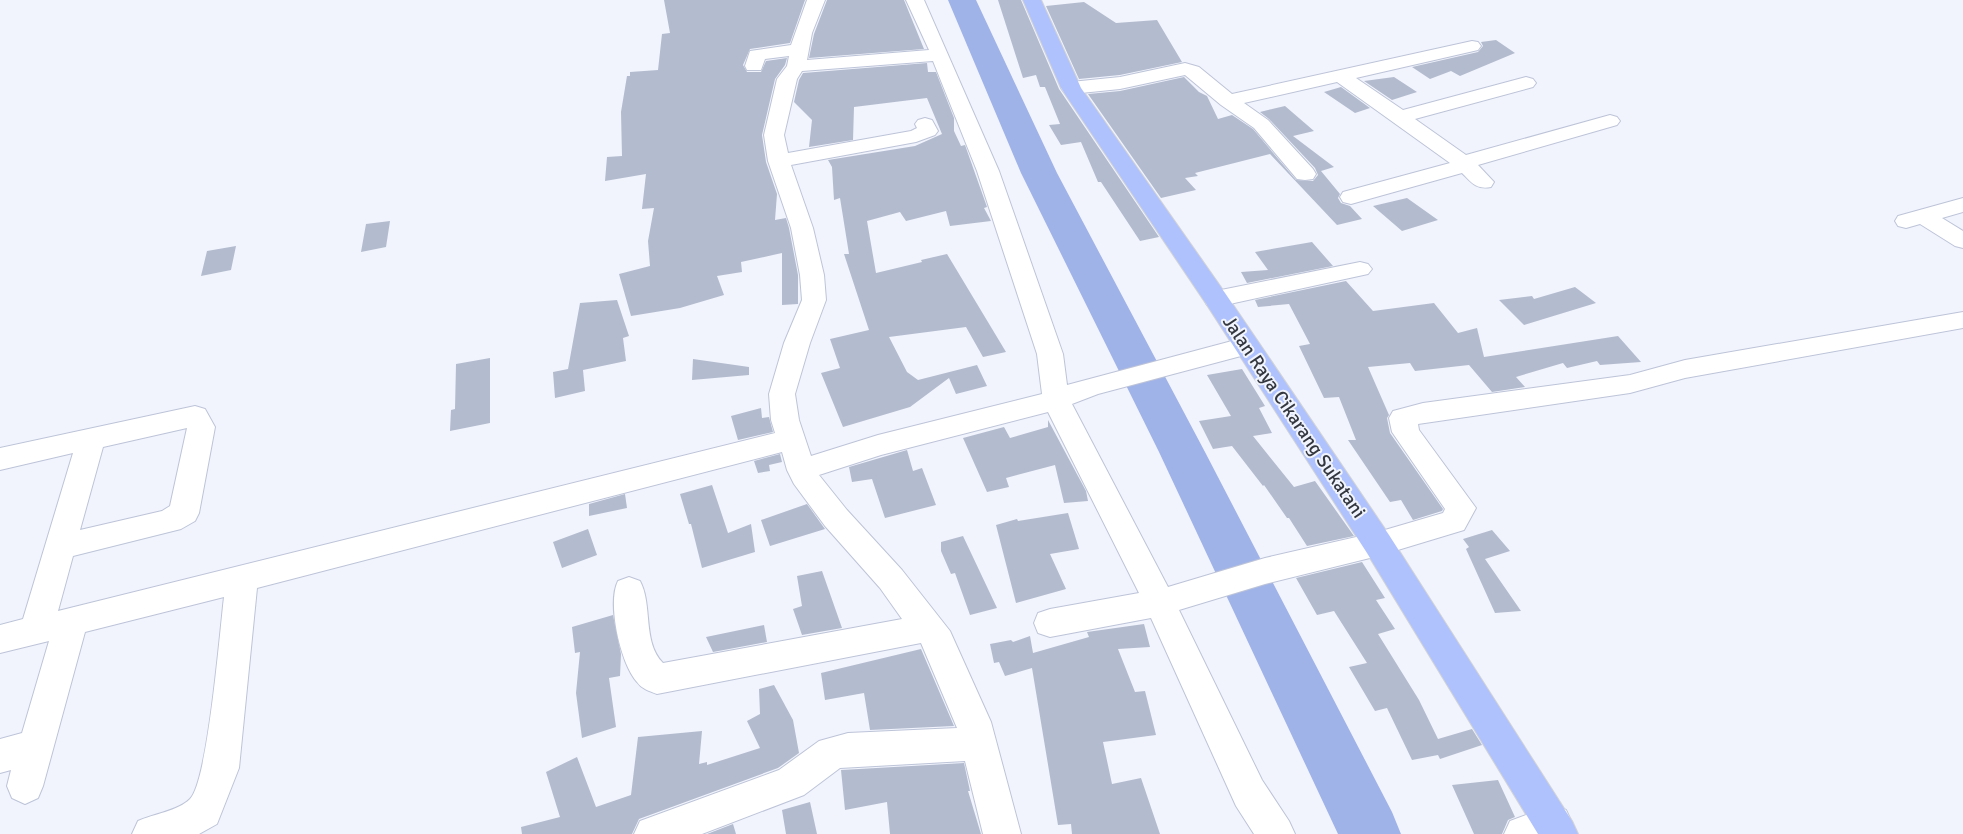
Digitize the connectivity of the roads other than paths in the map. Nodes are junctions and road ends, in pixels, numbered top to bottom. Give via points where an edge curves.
1 (816, 0) edge
2 (915, 0) edge
3 (1032, 0) edge
4 (1472, 46) dead end
5 (940, 55) junction
6 (797, 58) junction
7 (754, 66) dead end
8 (1341, 76) junction
9 (1526, 83) dead end
10 (1071, 88) junction
11 (1228, 101) junction
12 (1400, 117) junction
13 (1610, 121) dead end
14 (925, 124) dead end
15 (779, 160) junction
16 (1464, 164) junction
17 (1305, 174) dead end
18 (1483, 182) dead end
19 (1351, 197) dead end
20 (1963, 205) edge
21 (1963, 241) edge
22 (1360, 269) dead end
23 (1216, 299) junction
24 (1963, 320) edge
25 (1247, 346) junction
26 (1056, 400) junction
27 (91, 439) junction
28 (791, 439) junction
29 (0, 460) edge
30 (802, 470) junction
31 (1378, 544) junction
32 (61, 547) junction
33 (242, 579) junction
34 (628, 590) dead end
35 (1160, 603) junction
36 (71, 622) junction
37 (1050, 623) dead end
38 (928, 628) junction
39 (36, 630) junction
40 (0, 639) edge
41 (979, 744) junction
42 (36, 746) junction
43 (0, 756) edge
44 (25, 786) dead end
45 (1545, 830) edge
46 (151, 834) edge
47 (653, 834) edge
48 (1002, 834) edge
49 (1276, 834) edge

1 - 6 street
2 - 5 street
3 - 10 main road, Jalan Raya Cikarang Sukatani
4 - 8 street
5 - 6 street
5 - 26 street via 988,171 1039,319 1050,354
6 - 7 street via 757,55
6 - 15 street via 785,87 774,135
8 - 11 street
8 - 12 street
9 - 12 street
10 - 11 street via 1120,83 1185,69 1192,71
10 - 23 main road, Jalan Raya Cikarang Sukatani
11 - 17 street via 1261,124
12 - 16 street
13 - 16 street
14 - 15 street via 928,132 901,140
15 - 28 street via 802,228 814,300 796,343 782,394
16 - 18 street
16 - 19 street
20 - 21 street via 1915,219
22 - 23 street
23 - 25 main road, Jalan Raya Cikarang Sukatani
24 - 31 street via 1685,369 1630,384 1402,418 1406,432 1461,508 1453,522
25 - 26 street via 1090,387
25 - 31 main road, Jalan Raya Cikarang Sukatani
26 - 30 street via 878,445
26 - 35 street
27 - 29 street
27 - 32 street
27 - 32 street via 195,416 201,427 184,513 170,521
28 - 30 street
28 - 33 street
30 - 38 street via 836,518 892,579
31 - 35 street via 1265,571
31 - 45 main road, Jalan Raya Cikarang Sukatani
32 - 39 street
33 - 36 street
33 - 46 street via 221,768 204,811 173,828
34 - 38 street via 639,652 648,674 657,679
35 - 37 street
35 - 49 street via 1249,793
36 - 39 street
36 - 42 street
38 - 41 street via 938,641 973,722
39 - 40 street
41 - 47 street via 848,750 832,754 791,782
41 - 48 street
42 - 43 street
42 - 44 street

